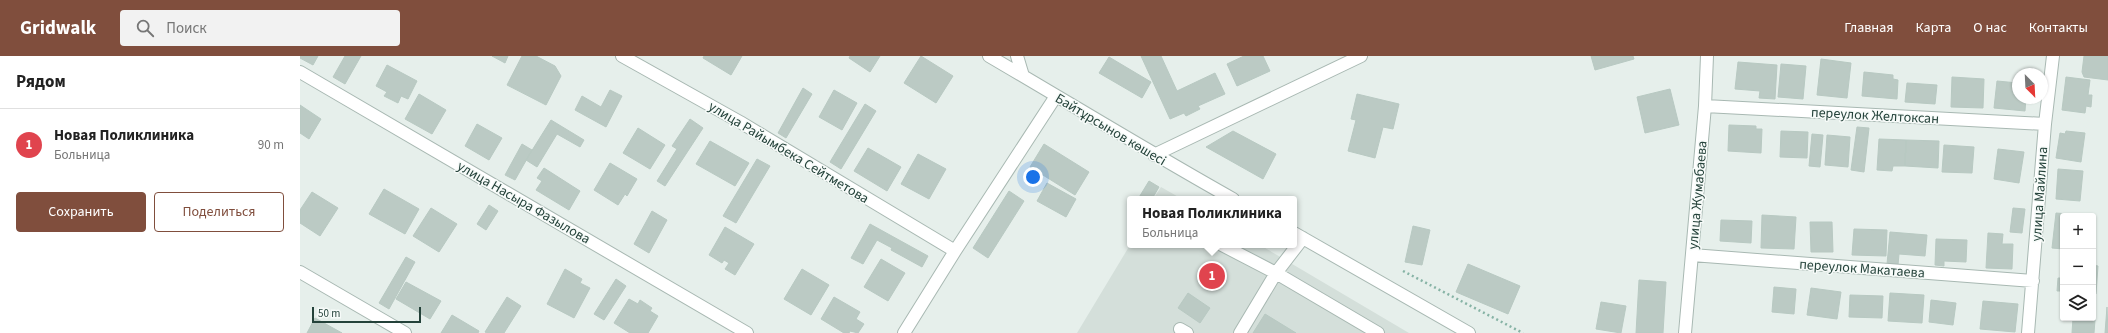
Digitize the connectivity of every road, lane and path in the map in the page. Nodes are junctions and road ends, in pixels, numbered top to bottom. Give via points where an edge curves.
1 (622, 56) edge
2 (989, 56) edge
3 (1017, 56) edge
4 (1362, 56) edge
5 (1707, 56) edge
6 (2053, 56) edge
7 (300, 72) edge
8 (1023, 76) junction
9 (1056, 96) junction
10 (1705, 106) junction
11 (2045, 124) junction
12 (1154, 155) junction
13 (1229, 196) edge
14 (1298, 235) edge
15 (1228, 248) edge
16 (1290, 248) edge
17 (955, 251) junction
18 (1692, 255) junction
19 (1403, 271) dead end
20 (300, 272) edge
21 (1276, 273) junction
22 (2033, 281) junction
23 (405, 333) edge
24 (747, 333) edge
25 (904, 333) edge
26 (1240, 333) edge
27 (1378, 333) edge
28 (1469, 333) edge
29 (1523, 333) edge
30 (1685, 333) edge
31 (2028, 333) edge

1 - 17 street, улица Райымбека Сейтметова via 740,122
2 - 8 street, Байтұрсынов көшесі
3 - 8 street
4 - 12 street
5 - 10 street, улица Жумабаева
6 - 11 street, улица Майлина
7 - 24 street, улица Насыра Фазылова
8 - 9 street, Байтұрсынов көшесі
9 - 12 street, Байтұрсынов көшесі
9 - 17 street
10 - 11 street, переулок Желтоксан
10 - 18 street, улица Жумабаева
11 - 22 street, улица Майлина
12 - 13 street, Байтұрсынов көшесі
14 - 28 street
15 - 21 street
16 - 21 street
17 - 25 street
18 - 22 street, переулок Макатаева
18 - 30 street, улица Жумабаева
19 - 29 path
20 - 23 street
21 - 26 street
21 - 27 street
22 - 31 street, улица Майлина

